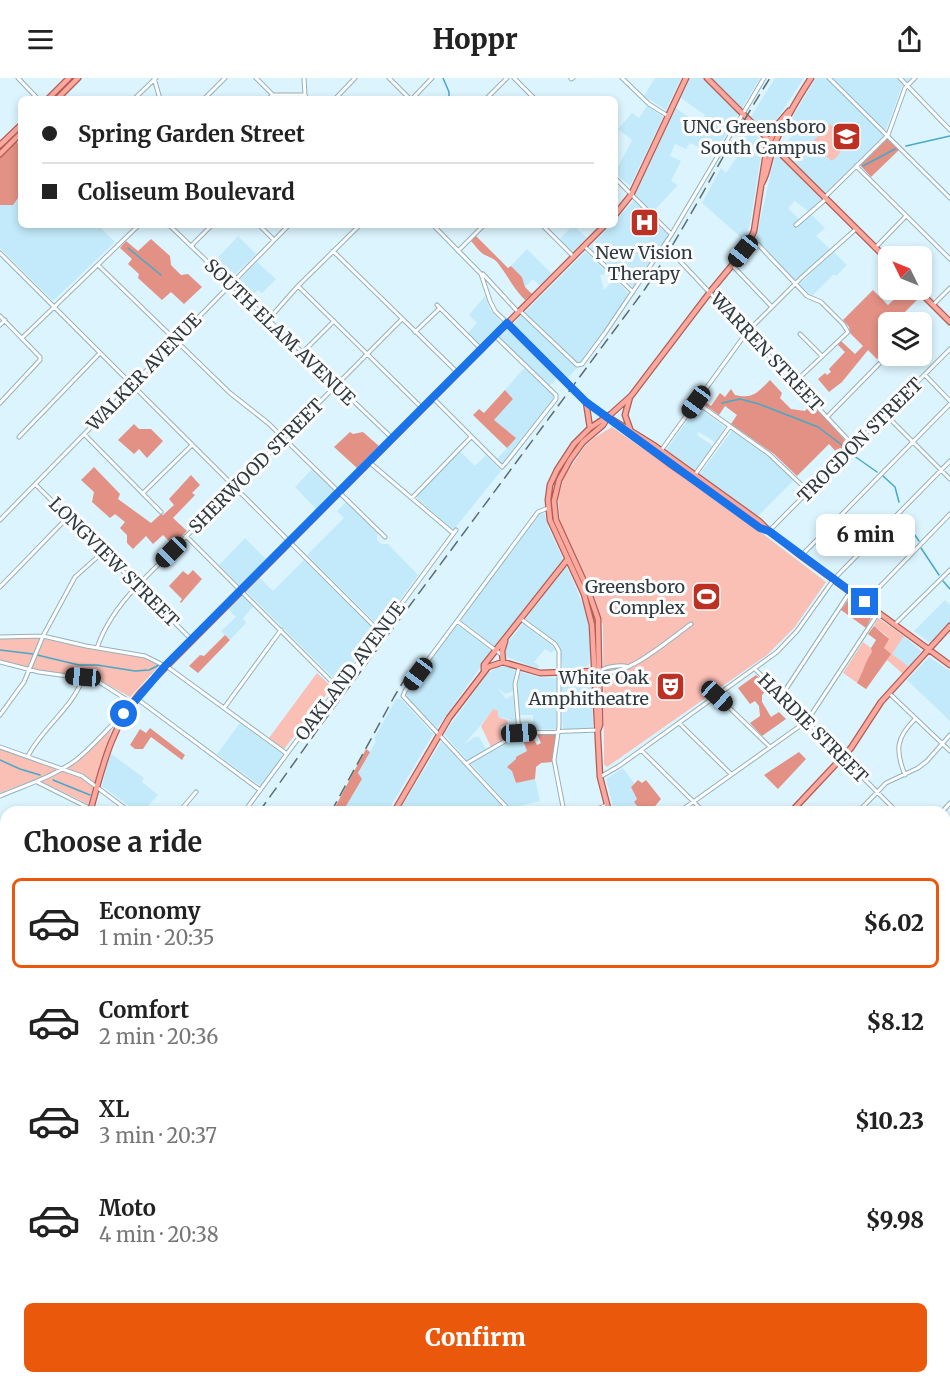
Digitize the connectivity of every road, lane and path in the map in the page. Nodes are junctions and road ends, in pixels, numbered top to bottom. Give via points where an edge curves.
1 (18, 78) edge
2 (69, 78) edge
3 (78, 78) edge
4 (155, 78) edge
5 (225, 78) edge
6 (256, 78) edge
7 (304, 78) edge
8 (355, 78) edge
9 (389, 78) edge
10 (432, 78) edge
11 (507, 78) edge
12 (514, 78) edge
13 (622, 78) edge
14 (686, 78) edge
15 (707, 78) edge
16 (764, 78) edge
17 (811, 78) edge
18 (829, 78) edge
19 (900, 78) edge
20 (915, 78) edge
21 (907, 86) junction
22 (273, 95) joint
23 (35, 96) edge
24 (51, 96) edge
25 (60, 96) edge
26 (137, 96) edge
27 (159, 96) edge
28 (207, 96) edge
29 (290, 96) edge
30 (306, 96) edge
31 (338, 96) edge
32 (408, 96) edge
33 (414, 96) edge
34 (489, 96) edge
35 (532, 96) edge
36 (789, 111) junction
37 (742, 114) junction
38 (668, 116) junction
39 (18, 128) edge
40 (950, 130) edge
41 (888, 135) junction
42 (18, 136) edge
43 (769, 142) junction
44 (0, 145) edge
45 (774, 147) junction
46 (0, 154) edge
47 (856, 166) junction
48 (618, 181) edge
49 (762, 183) junction
50 (631, 195) junction
51 (825, 198) junction
52 (950, 198) edge
53 (618, 211) edge
54 (906, 216) junction
55 (796, 225) dead end
56 (136, 228) edge
57 (172, 228) edge
58 (209, 228) edge
59 (262, 228) edge
60 (286, 228) edge
61 (357, 228) edge
62 (436, 228) edge
63 (481, 228) edge
64 (545, 228) edge
65 (602, 228) edge
66 (856, 229) junction
67 (671, 235) junction
68 (751, 238) junction
69 (274, 240) junction
70 (191, 246) junction
71 (584, 246) junction
72 (875, 248) junction
73 (458, 250) junction
74 (333, 251) junction
75 (878, 251) edge
76 (0, 253) edge
77 (574, 257) junction
78 (950, 259) edge
79 (679, 260) dead end
80 (98, 265) junction
81 (732, 265) junction
82 (481, 274) junction
83 (230, 284) junction
84 (795, 284) junction
85 (298, 286) junction
86 (950, 288) edge
87 (633, 292) junction
88 (710, 292) junction
89 (928, 300) edge
90 (933, 305) junction
91 (54, 306) junction
92 (772, 307) junction
93 (519, 311) junction
94 (0, 316) edge
95 (402, 319) junction
96 (5, 320) junction
97 (267, 320) junction
98 (334, 321) junction
99 (950, 322) edge
100 (507, 323) junction
101 (0, 325) edge
102 (415, 332) junction
103 (747, 332) junction
104 (800, 334) dead end
105 (495, 336) junction
106 (22, 338) junction
107 (176, 340) junction
108 (481, 349) junction
109 (950, 349) edge
110 (100, 353) junction
111 (302, 353) junction
112 (367, 354) junction
113 (822, 357) junction
114 (878, 365) edge
115 (458, 373) junction
116 (924, 375) junction
117 (795, 382) junction
118 (132, 385) junction
119 (336, 386) junction
120 (631, 396) junction
121 (432, 398) junction
122 (586, 402) junction
123 (696, 402) junction
124 (950, 402) edge
125 (0, 403) edge
126 (422, 408) junction
127 (885, 414) junction
128 (608, 417) junction
129 (827, 417) junction
130 (730, 426) junction
131 (590, 428) junction
132 (632, 431) junction
133 (84, 434) junction
134 (19, 437) dead end
135 (284, 437) junction
136 (471, 437) junction
137 (392, 438) junction
138 (913, 442) junction
139 (192, 445) junction
140 (854, 446) junction
141 (659, 453) junction
142 (950, 461) edge
143 (369, 462) junction
144 (941, 470) junction
145 (693, 477) junction
146 (950, 479) edge
147 (552, 480) junction
148 (36, 485) junction
149 (235, 487) junction
150 (808, 491) junction
151 (339, 492) junction
152 (555, 492) junction
153 (143, 494) junction
154 (412, 499) junction
155 (548, 508) junction
156 (0, 509) edge
157 (161, 512) dead end
158 (6, 514) junction
159 (950, 514) edge
160 (68, 517) junction
161 (0, 520) edge
162 (559, 528) junction
163 (769, 531) junction
164 (186, 536) junction
165 (385, 537) dead end
166 (557, 539) junction
167 (290, 542) junction
168 (103, 552) junction
169 (801, 556) junction
170 (574, 558) junction
171 (567, 560) junction
172 (950, 570) edge
173 (834, 579) junction
174 (584, 581) junction
175 (137, 586) junction
176 (0, 587) edge
177 (241, 591) junction
178 (850, 592) junction
179 (865, 602) junction
180 (879, 612) junction
181 (521, 619) junction
182 (457, 621) junction
183 (691, 624) dead end
184 (895, 624) junction
185 (950, 626) edge
186 (281, 630) junction
187 (380, 632) junction
188 (0, 636) edge
189 (43, 636) junction
190 (506, 639) junction
191 (192, 640) junction
192 (97, 648) junction
193 (495, 650) junction
194 (930, 650) junction
195 (502, 655) junction
196 (0, 662) edge
197 (503, 662) junction
198 (950, 665) edge
199 (165, 666) junction
200 (519, 667) junction
201 (755, 669) junction
202 (30, 670) junction
203 (483, 670) junction
204 (597, 671) junction
205 (559, 673) junction
206 (83, 677) junction
207 (339, 689) junction
208 (712, 691) dead end
209 (889, 693) junction
210 (717, 696) junction
211 (782, 696) junction
212 (136, 698) junction
213 (132, 703) junction
214 (224, 708) junction
215 (124, 714) junction
216 (0, 715) edge
217 (915, 719) junction
218 (807, 721) junction
219 (679, 723) junction
220 (598, 730) junction
221 (559, 732) junction
222 (519, 733) junction
223 (439, 734) junction
224 (950, 735) edge
225 (942, 744) junction
226 (0, 747) edge
227 (770, 747) junction
228 (641, 750) junction
229 (950, 751) edge
230 (287, 754) junction
231 (28, 756) junction
232 (843, 758) junction
233 (467, 764) junction
234 (63, 768) junction
235 (731, 774) junction
236 (905, 775) junction
237 (600, 777) junction
238 (37, 782) junction
239 (97, 787) junction
240 (260, 790) junction
241 (196, 792) dead end
242 (877, 792) junction
243 (0, 796) edge
244 (693, 801) junction
245 (607, 805) edge
246 (83, 806) edge
247 (92, 806) edge
248 (122, 806) edge
249 (183, 806) edge
250 (248, 806) edge
251 (397, 806) edge
252 (506, 806) edge
253 (563, 806) edge
254 (687, 806) edge
255 (698, 806) edge
256 (797, 806) edge
257 (864, 806) edge
258 (891, 806) edge

1 - 23 street
2 - 24 main road
3 - 25 main road
4 - 26 street
4 - 27 street
5 - 28 street
6 - 22 street
7 - 30 street
8 - 31 street
9 - 32 street
10 - 33 street
11 - 34 street
12 - 35 street
13 - 38 street
14 - 38 main road
15 - 37 main road
16 - 37 street
17 - 36 main road
18 - 41 street
19 - 21 street
20 - 21 street
21 - 40 street
21 - 41 street
22 - 29 street
36 - 43 main road
36 - 45 main road
37 - 43 main road
37 - 67 street
38 - 50 main road
39 - 44 main road
41 - 47 street
41 - 52 street
42 - 46 main road
43 - 45 main road
43 - 49 main road
45 - 49 main road
45 - 51 main road
47 - 51 street
47 - 54 street
48 - 50 street
49 - 68 main road
50 - 53 main road
50 - 67 street
51 - 55 street
51 - 66 main road
54 - 72 street
54 - 78 street
56 - 80 street
57 - 70 street, SOUTH ELAM AVENUE
58 - 70 street
59 - 69 street
60 - 69 street, WALKER AVENUE
61 - 74 street
62 - 73 street
63 - 73 street
64 - 77 street
65 - 71 main road
66 - 72 main road
66 - 84 street
67 - 87 street
68 - 81 main road
68 - 84 street
69 - 83 street, WALKER AVENUE
70 - 83 street, SOUTH ELAM AVENUE
71 - 77 main road
71 - 87 street
72 - 75 main road
73 - 82 street
74 - 85 street
74 - 95 street
76 - 91 street
77 - 93 main road
79 - 88 street, WARREN STREET
80 - 91 street
80 - 107 street
81 - 88 main road
81 - 92 street
82 - 93 street
82 - 100 street via 491,304
83 - 97 street, SOUTH ELAM AVENUE
83 - 107 street, WALKER AVENUE
84 - 92 street
84 - 113 street via 807,296 821,302 848,332
85 - 97 street
85 - 98 street
86 - 90 street
87 - 93 street via 579,366
88 - 103 street, WARREN STREET
88 - 120 main road
89 - 90 main road
90 - 99 main road
91 - 106 street
91 - 110 street
92 - 103 street
93 - 100 main road
94 - 96 street
95 - 102 street
95 - 112 street, SHERWOOD STREET
96 - 101 street
96 - 106 street
97 - 111 street, SOUTH ELAM AVENUE
98 - 111 street
98 - 112 street
100 - 105 main road
100 - 122 street
102 - 108 street via 438,306
102 - 115 street
103 - 117 street, WARREN STREET
103 - 123 street
104 - 113 street
105 - 108 main road
105 - 136 street via 556,399 502,467
106 - 125 street via 39,353 40,360
107 - 118 street, WALKER AVENUE
107 - 135 street via 230,393
108 - 115 main road
109 - 116 street, TROGDON STREET
110 - 118 street
110 - 134 street
111 - 119 street, SOUTH ELAM AVENUE
112 - 119 street, SHERWOOD STREET
112 - 126 street
113 - 117 street
114 - 129 street
115 - 121 main road
116 - 124 street
116 - 127 street, TROGDON STREET
117 - 129 street, WARREN STREET
118 - 133 street, WALKER AVENUE
118 - 139 street
119 - 135 street, SHERWOOD STREET
119 - 137 street, SOUTH ELAM AVENUE
120 - 128 main road
120 - 132 main road via 625,416
121 - 126 main road
121 - 136 street
122 - 128 street
122 - 131 main road
123 - 130 street
123 - 141 street
124 - 138 street
126 - 137 main road
127 - 138 street
127 - 140 street, TROGDON STREET
128 - 131 main road
128 - 132 main road
128 - 141 main road
128 - 152 main road via 578,449
129 - 140 street, WARREN STREET
130 - 145 street
130 - 150 street via 778,462
131 - 147 main road via 574,444
132 - 141 main road
133 - 148 street, WALKER AVENUE
133 - 153 street
135 - 149 street, SHERWOOD STREET
135 - 151 street
136 - 154 street
137 - 143 main road
138 - 144 street
138 - 169 street
139 - 149 street
139 - 153 street
140 - 150 street, TROGDON STREET
141 - 145 main road
142 - 144 street
143 - 151 main road
143 - 154 street
144 - 146 street
144 - 173 street
145 - 163 main road
147 - 152 main road
147 - 155 main road
148 - 158 street, WALKER AVENUE
148 - 160 street, LONGVIEW STREET
149 - 164 street, SHERWOOD STREET
149 - 167 street
150 - 163 street, TROGDON STREET
151 - 165 street
151 - 167 main road
152 - 162 main road
153 - 157 street
154 - 187 street, OAKLAND AVENUE via 454,532
155 - 162 main road
155 - 166 main road
155 - 182 street via 538,512
156 - 158 street
158 - 161 street, WALKER AVENUE
159 - 179 street
160 - 168 street, LONGVIEW STREET
160 - 176 street
162 - 170 main road
163 - 169 main road
164 - 175 street, SHERWOOD STREET
164 - 177 street
166 - 170 main road
166 - 171 main road
167 - 177 main road
167 - 187 street
168 - 175 street, LONGVIEW STREET
168 - 189 street via 75,577
169 - 173 main road
170 - 174 main road
171 - 174 main road via 572,561
171 - 181 main road
171 - 204 main road via 588,606
172 - 184 street
173 - 178 main road
173 - 201 street via 792,638
174 - 204 main road via 598,618
175 - 191 street, LONGVIEW STREET
175 - 192 street, SHERWOOD STREET via 117,610
177 - 186 street
177 - 191 main road
178 - 179 main road
178 - 211 street
179 - 180 main road
180 - 184 main road
180 - 218 street
181 - 190 main road
181 - 205 street via 557,646
182 - 193 street
182 - 223 street via 403,696
183 - 204 street via 628,667
184 - 194 main road
185 - 194 main road
186 - 207 street
186 - 214 street
187 - 207 street, OAKLAND AVENUE
188 - 189 street
189 - 192 street
189 - 202 street
190 - 193 main road
190 - 195 main road
191 - 199 main road
192 - 199 street via 145,656
193 - 195 street
193 - 203 main road
194 - 198 main road
194 - 209 main road
195 - 197 main road
196 - 202 street
197 - 200 main road
197 - 203 main road
199 - 212 main road
199 - 214 street
200 - 205 main road via 536,673
200 - 222 street via 515,684
201 - 210 street
201 - 211 street, HARDIE STREET
202 - 206 street
202 - 216 street
203 - 223 main road
204 - 205 main road
204 - 220 main road
205 - 221 street
206 - 213 street via 108,686
206 - 231 street
207 - 230 street, OAKLAND AVENUE
208 - 210 street
209 - 217 street
209 - 232 main road
210 - 219 street
210 - 227 street
211 - 218 street, HARDIE STREET
212 - 213 main road
212 - 240 street
213 - 215 main road
214 - 230 street
215 - 234 street
215 - 239 main road via 108,748
217 - 225 street
217 - 236 street via 899,741
218 - 227 street
218 - 232 street, HARDIE STREET
219 - 228 street
219 - 235 street
220 - 221 street
220 - 237 main road
221 - 222 street
221 - 253 street via 554,766
222 - 233 street
223 - 233 street
223 - 251 main road
224 - 225 street
225 - 229 street
225 - 236 street via 927,761
226 - 231 street
227 - 235 street
228 - 237 street
228 - 244 street
230 - 240 street, OAKLAND AVENUE
231 - 234 street
232 - 242 street, HARDIE STREET
232 - 256 main road
233 - 252 street
234 - 238 street
234 - 239 street
235 - 244 street
236 - 242 street via 886,783
237 - 245 main road
238 - 243 street
238 - 246 street
239 - 247 main road
239 - 248 street
240 - 250 street, OAKLAND AVENUE
241 - 249 street
242 - 257 street
242 - 258 street, HARDIE STREET
244 - 254 street
244 - 255 street

